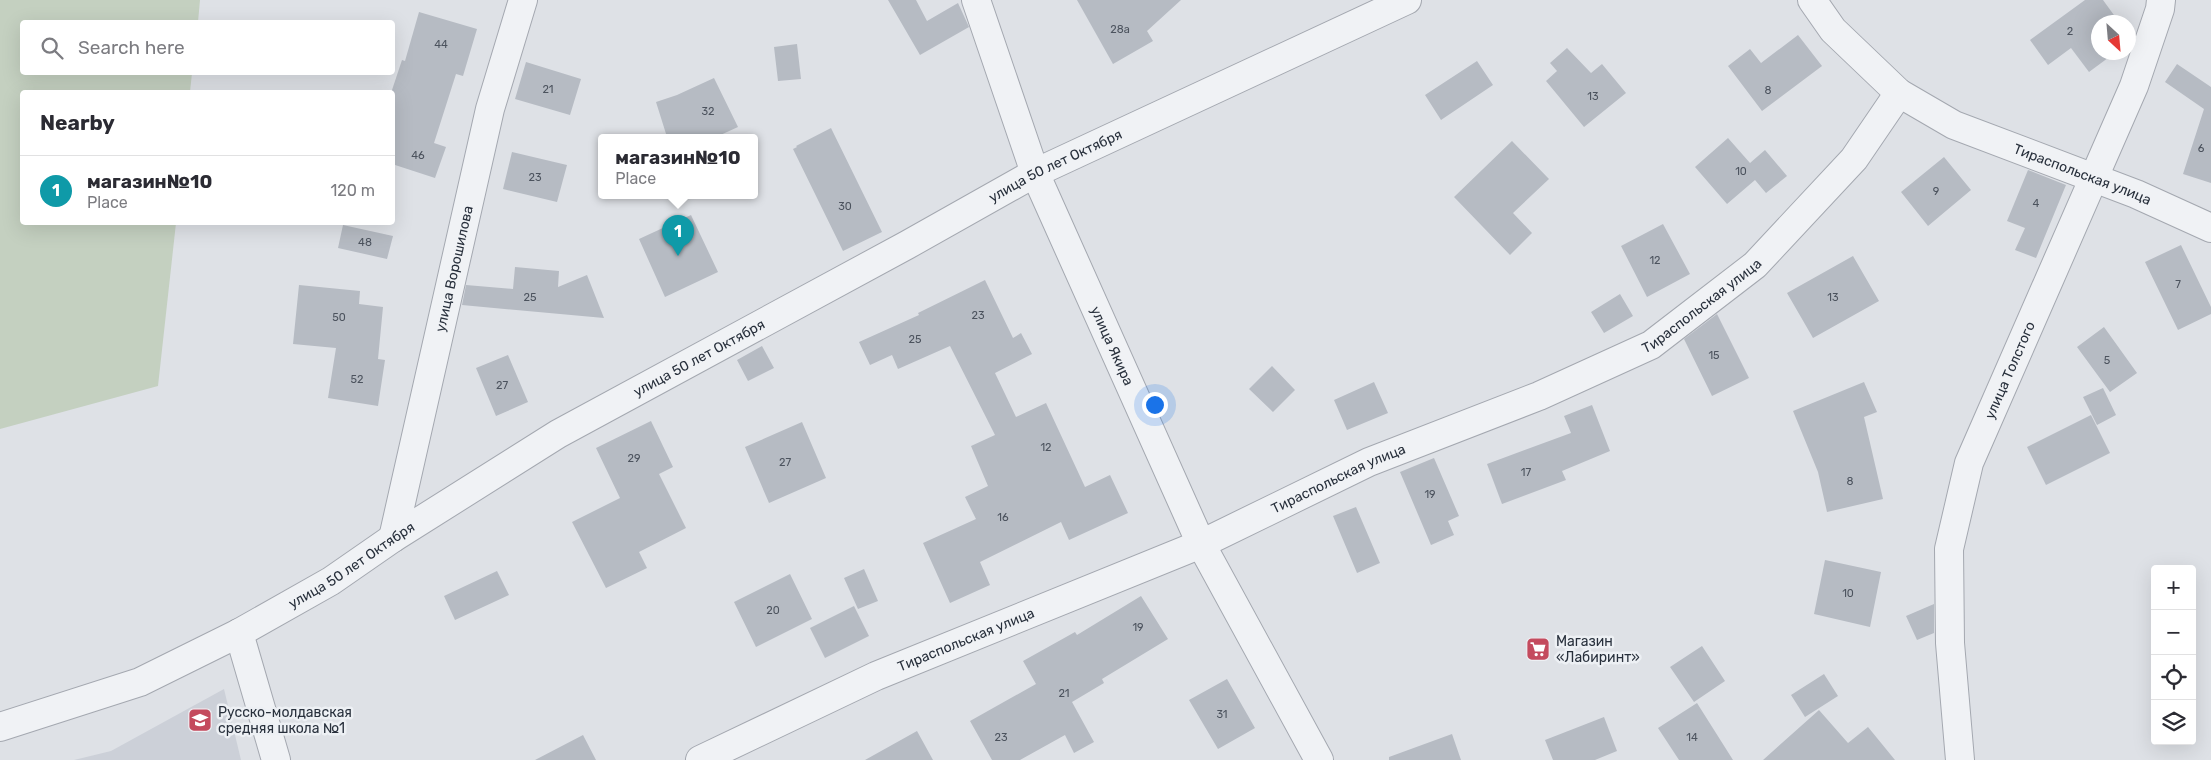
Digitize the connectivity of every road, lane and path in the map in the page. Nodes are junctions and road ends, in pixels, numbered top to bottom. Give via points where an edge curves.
1 (524, 0) edge
2 (976, 0) edge
3 (1407, 0) edge
4 (1812, 0) edge
5 (2161, 0) edge
6 (1899, 93) junction
7 (1035, 173) junction
8 (2095, 179) junction
9 (2211, 228) edge
10 (392, 538) junction
11 (1201, 544) junction
12 (239, 633) junction
13 (0, 728) edge
14 (1316, 759) edge
15 (276, 760) edge
16 (700, 760) edge
17 (1960, 760) edge

1 - 10 street, улица Ворошилова via 490,109
2 - 7 street, улица Якира
3 - 7 street, улица 50 лет Октября
4 - 6 street, Тираспольская улица via 1834,30
5 - 8 street, улица Толстого via 2134,86
6 - 8 street, Тираспольская улица via 1954,125
6 - 11 street, Тираспольская улица via 1854,158 1756,265 1652,345 1539,396 1369,462
7 - 10 street, улица 50 лет Октября via 558,434
7 - 11 street, улица Якира
8 - 9 street, Тираспольская улица
8 - 17 street, улица Толстого via 1969,463 1949,549 1950,643
10 - 12 street, улица 50 лет Октября via 331,581
11 - 14 street, улица Якира
11 - 16 street, Тираспольская улица via 876,676
12 - 13 street, улица 50 лет Октября via 140,682
12 - 15 street

